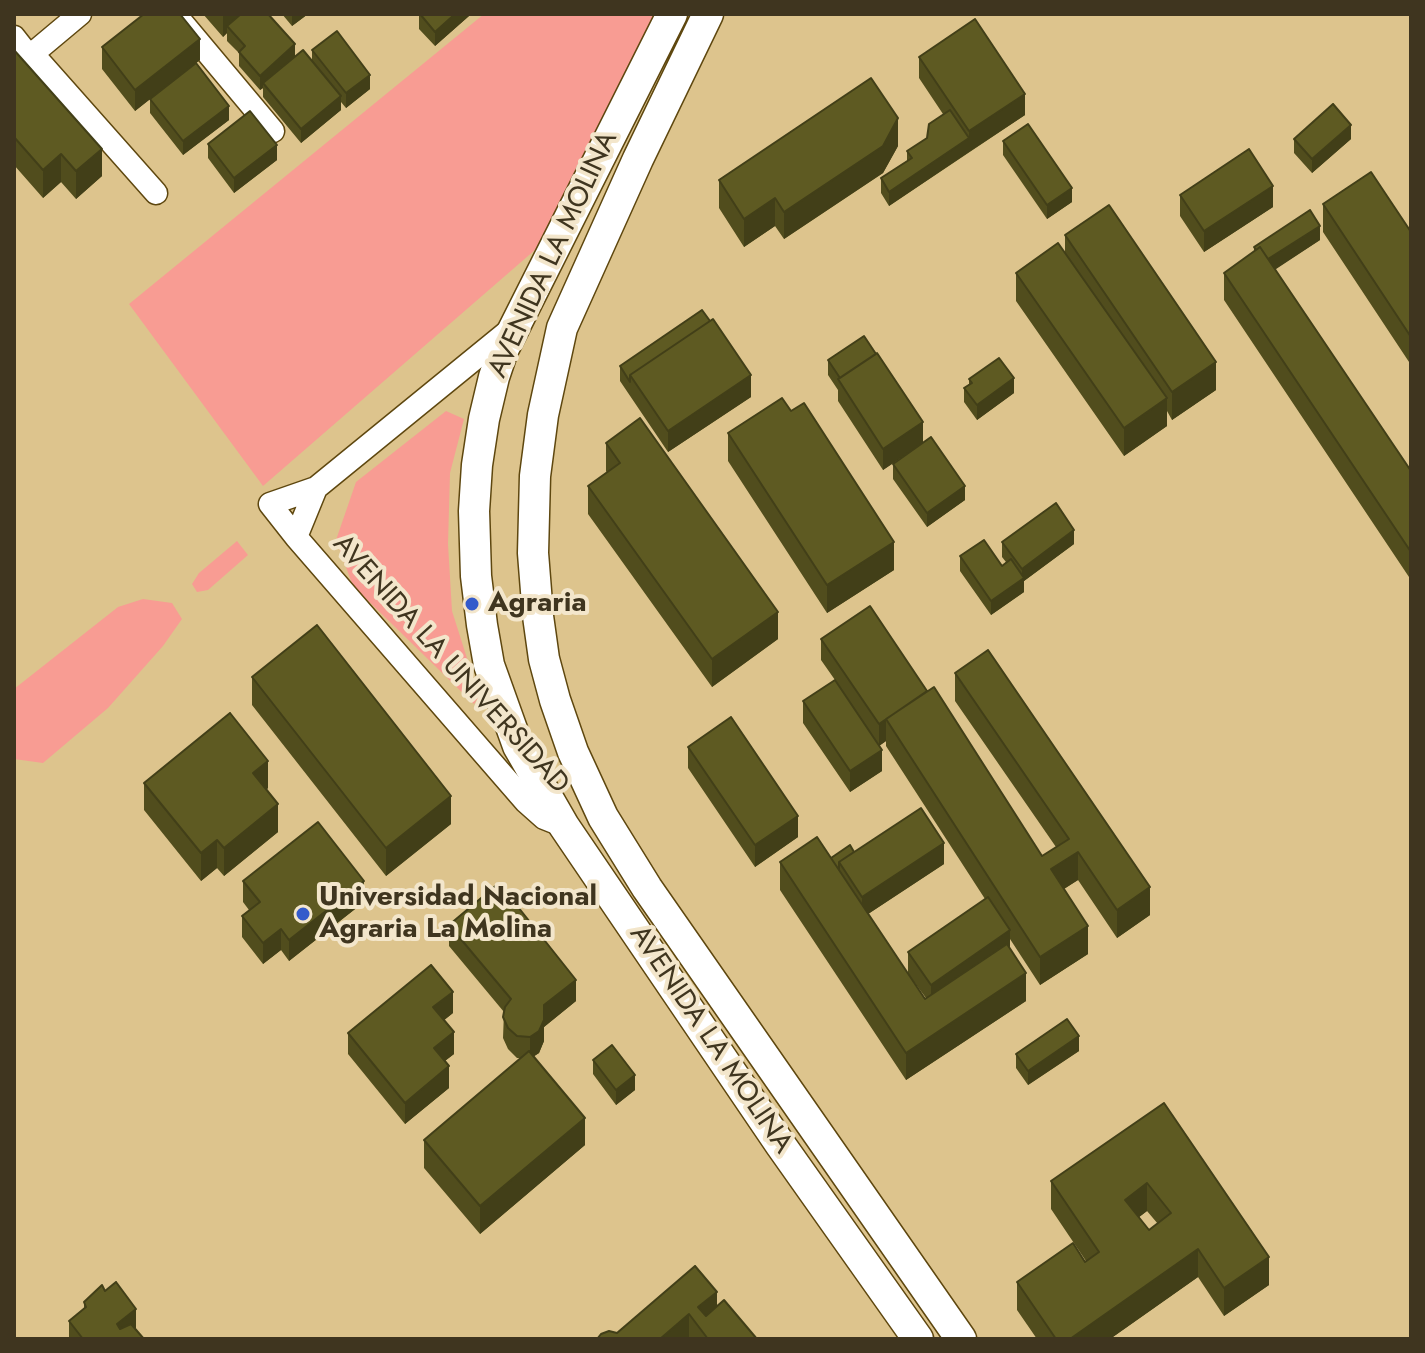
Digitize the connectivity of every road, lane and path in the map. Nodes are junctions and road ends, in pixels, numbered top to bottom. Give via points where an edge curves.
1 (80, 14) edge
2 (175, 14) edge
3 (672, 14) edge
4 (708, 14) edge
5 (24, 47) edge
6 (273, 131) dead end
7 (156, 193) dead end
8 (515, 325) junction
9 (562, 328) junction
10 (316, 488) junction
11 (296, 537) junction
12 (603, 817) junction
13 (564, 826) junction
14 (918, 1339) edge
15 (961, 1339) edge

1 - 5 street via 37,50
2 - 6 street
3 - 8 main road, AVENIDA LA MOLINA
4 - 9 main road, AVENIDA LA MOLINA
5 - 7 street
8 - 9 main road via 537,321
8 - 10 street, AVENIDA LA UNIVERSIDAD
8 - 13 main road, AVENIDA LA MOLINA via 484,419 474,511 476,576 489,665 506,716
9 - 12 main road, AVENIDA LA MOLINA via 535,476 538,616 555,700
10 - 11 street, AVENIDA LA UNIVERSIDAD
10 - 11 street, AVENIDA LA UNIVERSIDAD via 270,504
11 - 13 street, AVENIDA LA UNIVERSIDAD via 526,802
12 - 13 main road via 584,826
12 - 15 main road, AVENIDA LA MOLINA
13 - 14 main road, AVENIDA LA MOLINA

